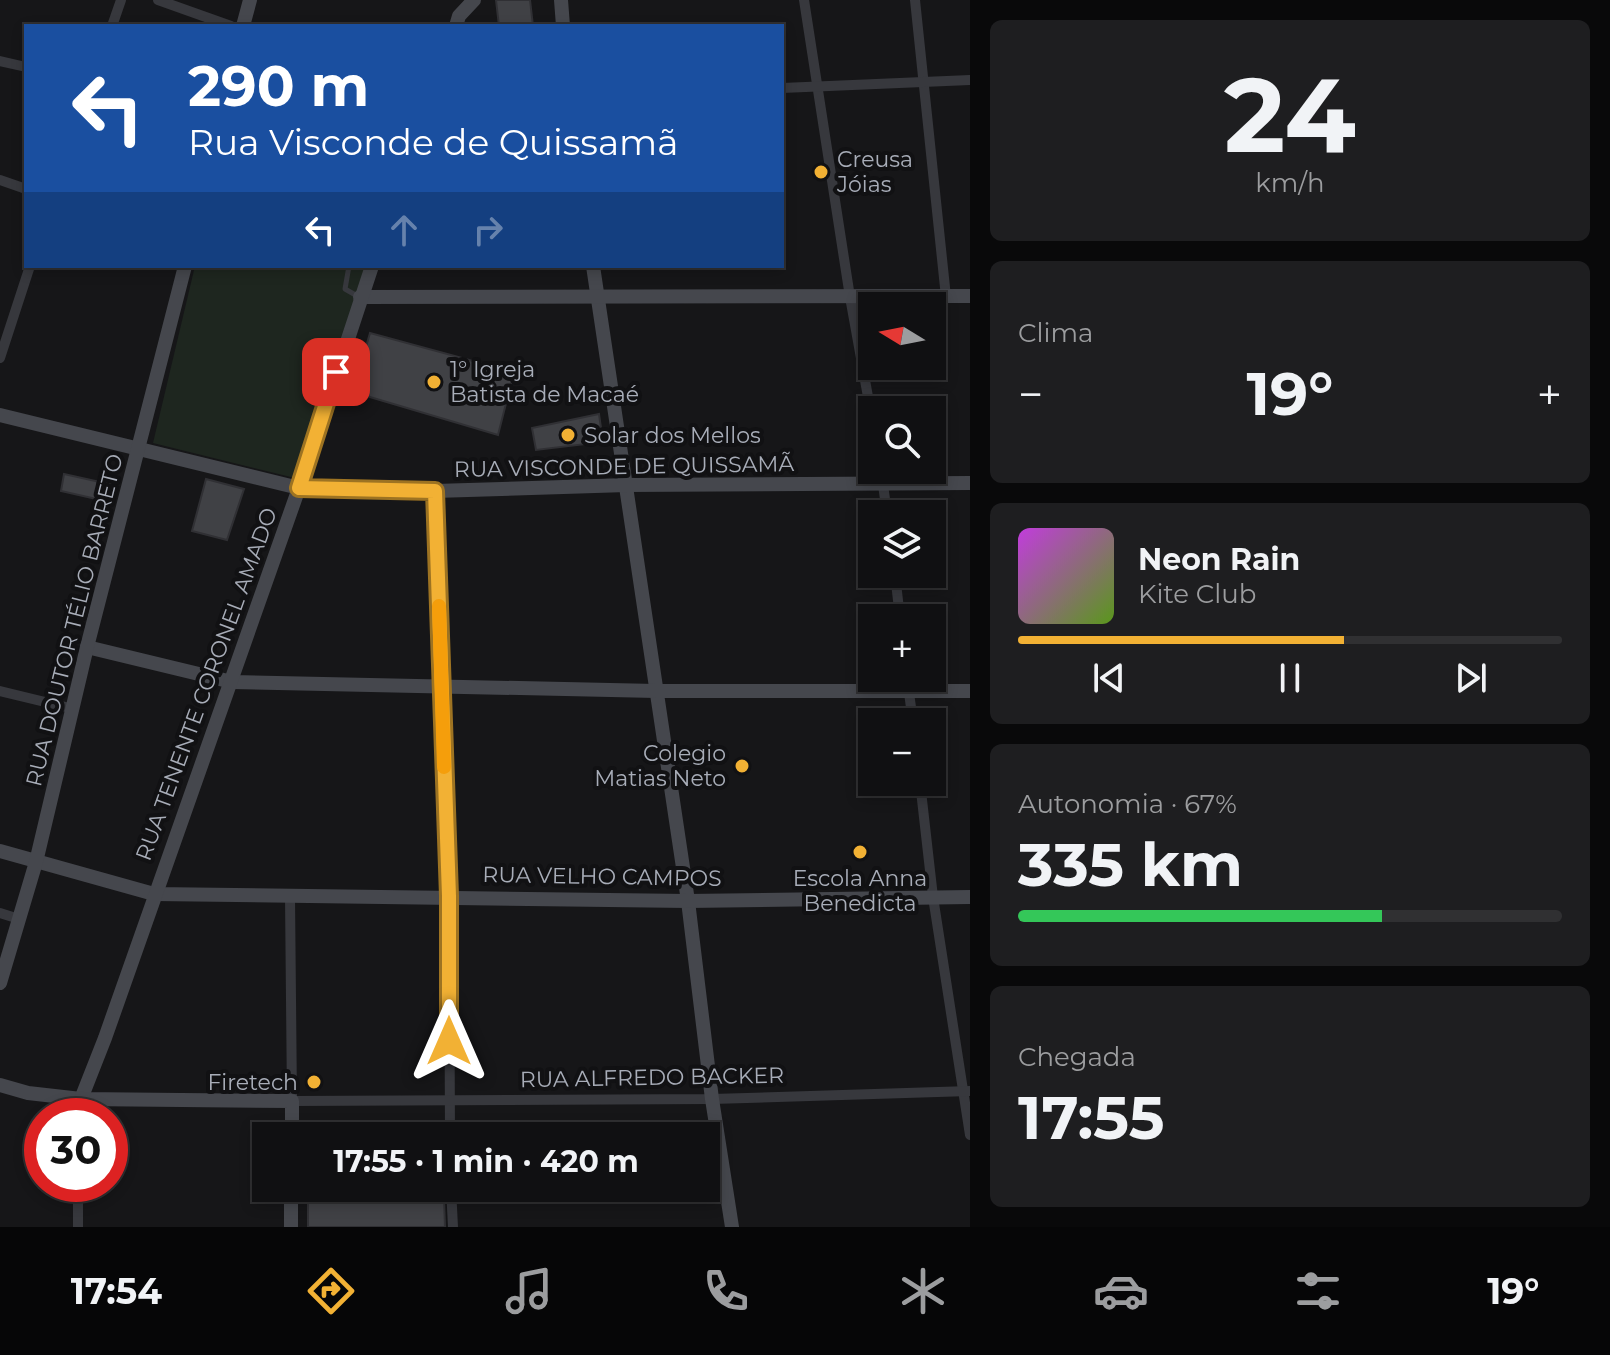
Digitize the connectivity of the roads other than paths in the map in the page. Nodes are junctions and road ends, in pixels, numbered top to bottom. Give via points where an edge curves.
1 (121, 0) edge
2 (158, 0) edge
3 (250, 0) edge
4 (474, 0) edge
5 (561, 0) edge
6 (804, 0) edge
7 (915, 0) edge
8 (113, 24) edge
9 (225, 24) edge
10 (244, 24) edge
11 (457, 24) edge
12 (563, 24) edge
13 (0, 61) edge
14 (24, 67) edge
15 (970, 80) edge
16 (925, 82) junction
17 (816, 87) junction
18 (784, 88) edge
19 (0, 180) edge
20 (24, 188) edge
21 (29, 268) edge
22 (184, 268) edge
23 (349, 268) edge
24 (371, 268) edge
25 (593, 268) edge
26 (946, 292) edge
27 (970, 296) edge
28 (360, 297) junction
29 (597, 297) junction
30 (850, 297) junction
31 (858, 297) edge
32 (946, 297) edge
33 (5, 325) edge
34 (0, 358) edge
35 (868, 396) edge
36 (0, 415) edge
37 (139, 449) junction
38 (858, 478) edge
39 (946, 481) edge
40 (970, 483) edge
41 (627, 485) junction
42 (299, 488) junction
43 (435, 491) junction
44 (87, 647) junction
45 (232, 682) junction
46 (441, 685) junction
47 (858, 685) edge
48 (946, 688) edge
49 (0, 691) edge
50 (656, 691) junction
51 (970, 691) edge
52 (74, 709) junction
53 (922, 796) edge
54 (0, 851) edge
55 (36, 862) junction
56 (154, 894) junction
57 (449, 896) junction
58 (290, 897) junction
59 (933, 897) junction
60 (970, 897) edge
61 (688, 901) junction
62 (0, 913) edge
63 (19, 919) junction
64 (0, 983) edge
65 (2, 1086) edge
66 (967, 1091) edge
67 (75, 1098) edge
68 (81, 1098) edge
69 (128, 1099) edge
70 (712, 1099) junction
71 (292, 1101) junction
72 (449, 1102) junction
73 (292, 1122) edge
74 (450, 1122) edge
75 (970, 1135) edge
76 (78, 1202) edge
77 (291, 1202) edge
78 (452, 1202) edge
79 (78, 1227) edge
80 (291, 1227) edge
81 (453, 1227) edge
82 (732, 1227) edge

1 - 8 street
2 - 9 street
3 - 10 street
4 - 11 street
5 - 12 street
6 - 17 street
7 - 16 street
13 - 14 street
15 - 16 street
16 - 17 street
16 - 26 street
17 - 18 street
17 - 30 street
19 - 20 street
21 - 33 street
22 - 37 street, RUA DOUTOR TÉLIO BARRETO
23 - 28 lane via 345,289
24 - 28 street, RUA TENENTE CORONEL AMADO
25 - 29 street
27 - 32 street
28 - 29 street
28 - 42 street, RUA TENENTE CORONEL AMADO
29 - 30 street
29 - 41 street
30 - 31 street
30 - 35 street
33 - 34 street
36 - 37 street, RUA VISCONDE DE QUISSAMÃ
37 - 42 street, RUA VISCONDE DE QUISSAMÃ
37 - 44 street, RUA DOUTOR TÉLIO BARRETO
38 - 41 street, RUA VISCONDE DE QUISSAMÃ
39 - 40 street, RUA VISCONDE DE QUISSAMÃ
41 - 43 street, RUA VISCONDE DE QUISSAMÃ
41 - 50 street
42 - 43 street, RUA VISCONDE DE QUISSAMÃ
42 - 45 street, RUA TENENTE CORONEL AMADO
43 - 46 street
44 - 45 street
44 - 52 street, RUA DOUTOR TÉLIO BARRETO
45 - 46 street
45 - 56 street, RUA TENENTE CORONEL AMADO
46 - 50 street
46 - 57 street
47 - 50 street
48 - 51 street
49 - 52 street
50 - 61 street
52 - 55 street, RUA DOUTOR TÉLIO BARRETO
53 - 59 street
54 - 55 street, RUA VELHO CAMPOS
55 - 56 street, RUA VELHO CAMPOS
55 - 63 street, RUA DOUTOR TÉLIO BARRETO
56 - 58 street, RUA VELHO CAMPOS
56 - 68 street, RUA TENENTE CORONEL AMADO
57 - 58 street, RUA VELHO CAMPOS
57 - 61 street, RUA VELHO CAMPOS
57 - 72 street
58 - 71 street
59 - 60 street, RUA VELHO CAMPOS
59 - 61 street, RUA VELHO CAMPOS
59 - 66 street
61 - 70 street
62 - 63 street
63 - 64 street, RUA DOUTOR TÉLIO BARRETO
65 - 67 street, RUA ALFREDO BACKER
66 - 70 street, RUA ALFREDO BACKER
66 - 75 street
69 - 71 street, RUA ALFREDO BACKER
70 - 72 street, RUA ALFREDO BACKER
70 - 82 street
71 - 72 street, RUA ALFREDO BACKER
71 - 73 street
72 - 74 street
76 - 79 street
77 - 80 street
78 - 81 street

